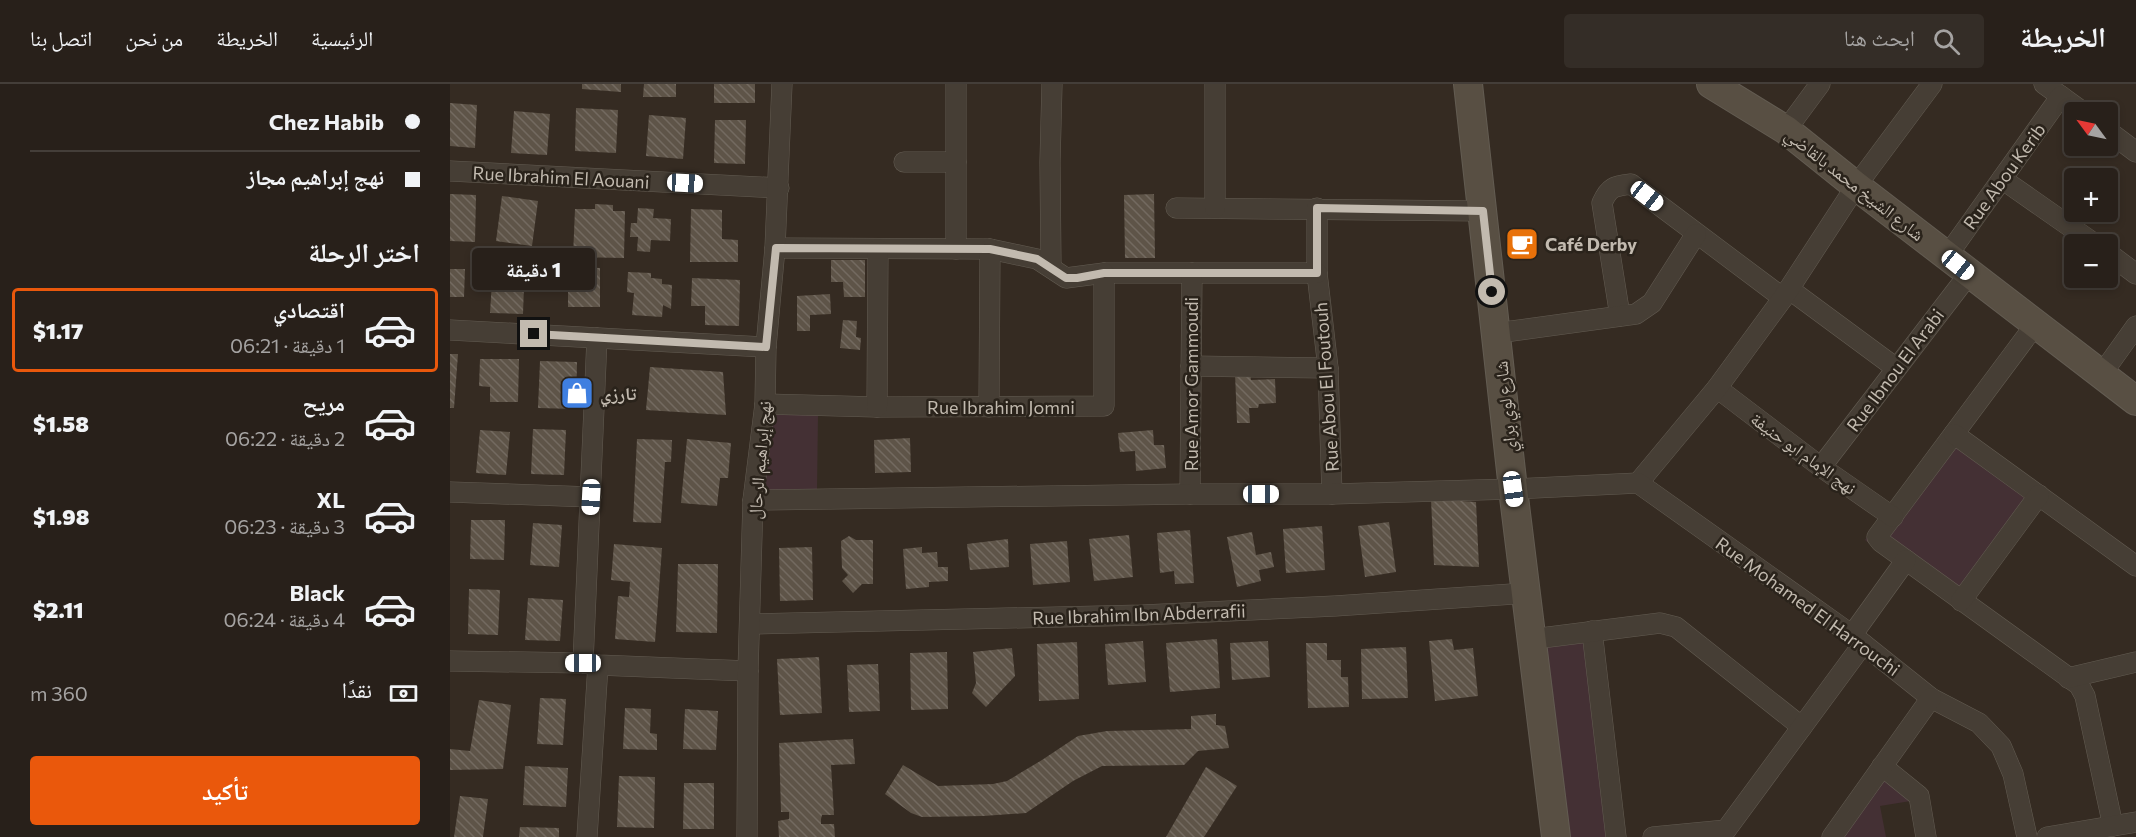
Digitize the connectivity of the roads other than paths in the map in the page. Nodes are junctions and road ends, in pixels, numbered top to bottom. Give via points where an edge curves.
1 (782, 84) edge
2 (956, 84) edge
3 (1052, 84) edge
4 (1215, 84) edge
5 (1468, 84) edge
6 (1711, 84) edge
7 (1820, 84) edge
8 (1932, 84) edge
9 (2044, 84) edge
10 (2061, 96) junction
11 (2069, 102) edge
12 (1786, 130) junction
13 (2118, 138) edge
14 (2136, 152) edge
15 (903, 162) dead end
16 (956, 162) junction
17 (450, 171) edge
18 (2002, 179) junction
19 (1856, 186) junction
20 (779, 188) junction
21 (1176, 208) dead end
22 (1215, 208) junction
23 (1317, 208) junction
24 (1483, 211) junction
25 (1696, 234) junction
26 (2081, 234) edge
27 (776, 248) junction
28 (878, 249) junction
29 (956, 249) junction
30 (990, 249) junction
31 (1947, 256) junction
32 (2118, 260) edge
33 (1051, 267) junction
34 (1104, 273) junction
35 (1192, 273) junction
36 (1317, 273) junction
37 (2136, 273) edge
38 (1969, 274) junction
39 (1786, 293) junction
40 (1620, 316) junction
41 (2035, 325) junction
42 (2136, 326) edge
43 (450, 330) edge
44 (1497, 333) junction
45 (597, 338) junction
46 (766, 347) junction
47 (1191, 366) junction
48 (1328, 368) junction
49 (1896, 368) junction
50 (2101, 375) junction
51 (1717, 388) junction
52 (2136, 401) edge
53 (765, 404) junction
54 (877, 407) junction
55 (989, 407) junction
56 (1954, 434) junction
57 (1821, 467) junction
58 (1638, 483) junction
59 (1513, 489) junction
60 (450, 492) edge
61 (1190, 494) junction
62 (1332, 494) junction
63 (2039, 495) junction
64 (591, 497) junction
65 (753, 500) junction
66 (1893, 517) junction
67 (1906, 560) junction
68 (2136, 566) edge
69 (1528, 593) junction
70 (1961, 601) junction
71 (750, 624) junction
72 (1592, 632) junction
73 (1533, 639) junction
74 (1858, 640) junction
75 (450, 661) edge
76 (2136, 662) edge
77 (590, 664) junction
78 (748, 670) junction
79 (2067, 678) junction
80 (1931, 698) junction
81 (1802, 728) junction
82 (1882, 766) junction
83 (2136, 822) edge
84 (2113, 826) junction
85 (1727, 833) edge
86 (587, 837) edge
87 (747, 837) edge
88 (1556, 837) edge
89 (1616, 837) edge
90 (1653, 837) edge
91 (1832, 837) edge
92 (1926, 837) edge
93 (2027, 837) edge
94 (2048, 837) edge

1 - 20 street, نهج إبراهيم الرحال
2 - 16 street
3 - 33 street
4 - 22 street
5 - 24 street, شارع لوي براي
6 - 12 street, شارع الشيخ محمد بالقاضي
7 - 12 street
8 - 19 street
9 - 10 street
10 - 11 street
10 - 18 street, Rue Abou Kerib
12 - 19 street, شارع الشيخ محمد بالقاضي
13 - 14 street
15 - 16 street
16 - 29 street
17 - 20 street, Rue Ibrahim El Aouani
18 - 26 street
18 - 31 street, Rue Abou Kerib
19 - 31 street, شارع الشيخ محمد بالقاضي
19 - 39 street
20 - 27 street, نهج إبراهيم الرحال
21 - 22 street
22 - 23 street
23 - 24 street
23 - 36 street, Rue Abou El Foutouh
24 - 44 street, شارع لوي براي
25 - 39 street
25 - 40 street via 1652,303 1636,314
25 - 40 street via 1631,184 1614,186 1606,194 1602,203
27 - 28 street
27 - 46 street, نهج إبراهيم الرحال
28 - 29 street
28 - 54 street
29 - 30 street
30 - 33 street via 1037,259
30 - 55 street
31 - 38 street, شارع الشيخ محمد بالقاضي
32 - 37 street
33 - 34 street via 1066,278
34 - 35 street
34 - 55 street, Rue Ibrahim Jomni via 1104,406
35 - 36 street
35 - 47 street, Rue Amor Gammoudi
36 - 48 street, Rue Abou El Foutouh
38 - 41 street, شارع الشيخ محمد بالقاضي
38 - 49 street, Rue Ibnou El Arabi
39 - 49 street
39 - 51 street
40 - 44 street
41 - 50 street, شارع الشيخ محمد بالقاضي
41 - 56 street
42 - 50 street
43 - 45 street
44 - 59 street, شارع لوي براي
45 - 46 street
45 - 64 street
46 - 53 street, نهج إبراهيم الرحال
47 - 48 street
47 - 61 street, Rue Amor Gammoudi
48 - 62 street, Rue Abou El Foutouh
49 - 57 street, Rue Ibnou El Arabi
50 - 52 street, شارع الشيخ محمد بالقاضي
51 - 57 street, نهج الإمام ابو حنيفة
51 - 58 street
53 - 54 street, Rue Ibrahim Jomni
53 - 65 street, نهج إبراهيم الرحال
54 - 55 street, Rue Ibrahim Jomni
56 - 63 street
56 - 66 street
57 - 66 street, نهج الإمام ابو حنيفة
58 - 59 street
58 - 74 street, Rue Mohamed El Harrouchi
59 - 62 street
59 - 69 street, شارع لوي براي
60 - 64 street
61 - 62 street
61 - 65 street
63 - 68 street
63 - 70 street
64 - 77 street
65 - 71 street, نهج إبراهيم الرحال
66 - 67 street via 1877,537
67 - 70 street
67 - 74 street
69 - 71 street, Rue Ibrahim Ibn Abderrafii via 1143,615
69 - 73 street, شارع لوي براي
70 - 79 street
71 - 78 street, نهج إبراهيم الرحال
72 - 73 street
72 - 81 street via 1660,623 1676,627
72 - 89 street
73 - 88 street, شارع لوي براي
74 - 80 street, Rue Mohamed El Harrouchi
74 - 81 street
75 - 77 street
76 - 79 street
77 - 78 street
77 - 86 street
78 - 87 street, نهج إبراهيم الرحال
79 - 84 street via 2079,685 2085,696
80 - 82 street
80 - 93 street, Rue Mohamed El Harrouchi via 1979,723 2001,746 2013,774
81 - 85 street
82 - 91 street
82 - 92 street via 1919,796
83 - 84 street
84 - 94 street
85 - 90 street

